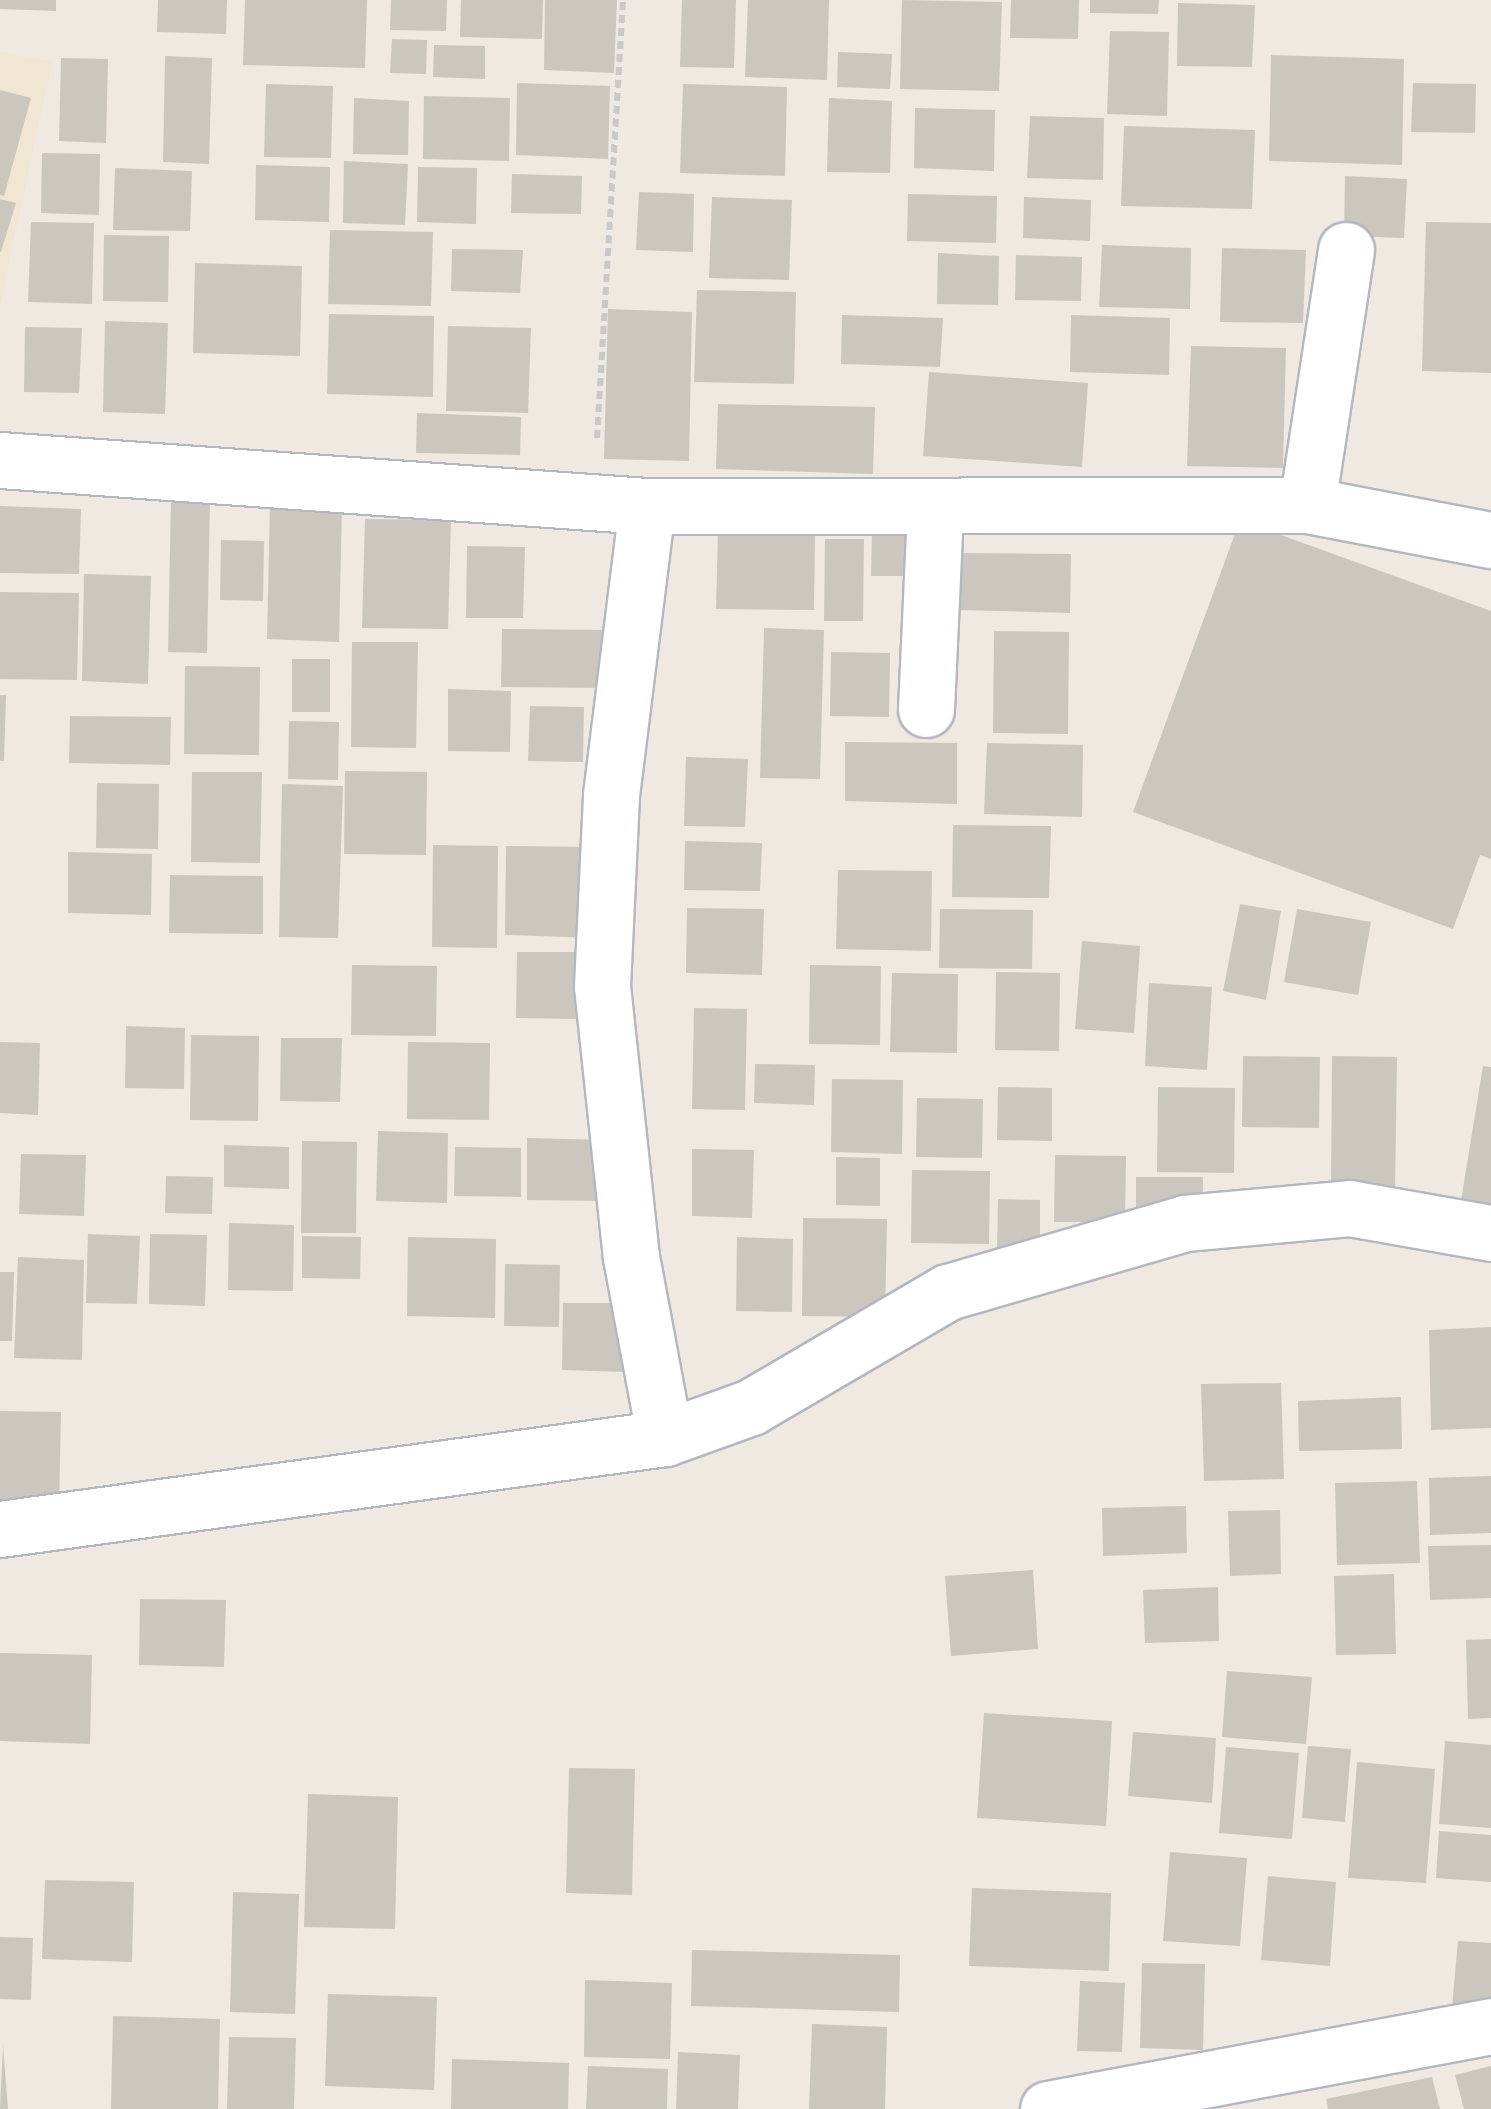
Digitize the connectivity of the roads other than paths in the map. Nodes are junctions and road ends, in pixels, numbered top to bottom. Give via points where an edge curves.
1 (1346, 250) dead end
2 (0, 460) edge
3 (1307, 505) junction
4 (647, 506) junction
5 (934, 508) junction
6 (1491, 540) edge
7 (926, 709) dead end
8 (1491, 1233) edge
9 (665, 1438) junction
10 (0, 1529) edge
11 (1491, 2026) edge
12 (1048, 2109) edge

1 - 3 street
2 - 4 street
3 - 5 street
3 - 6 street
4 - 5 street
4 - 9 street via 612,777 602,986 630,1257
5 - 7 street
8 - 9 street via 1349,1208 1185,1224 948,1292 751,1406
9 - 10 street
11 - 12 street

